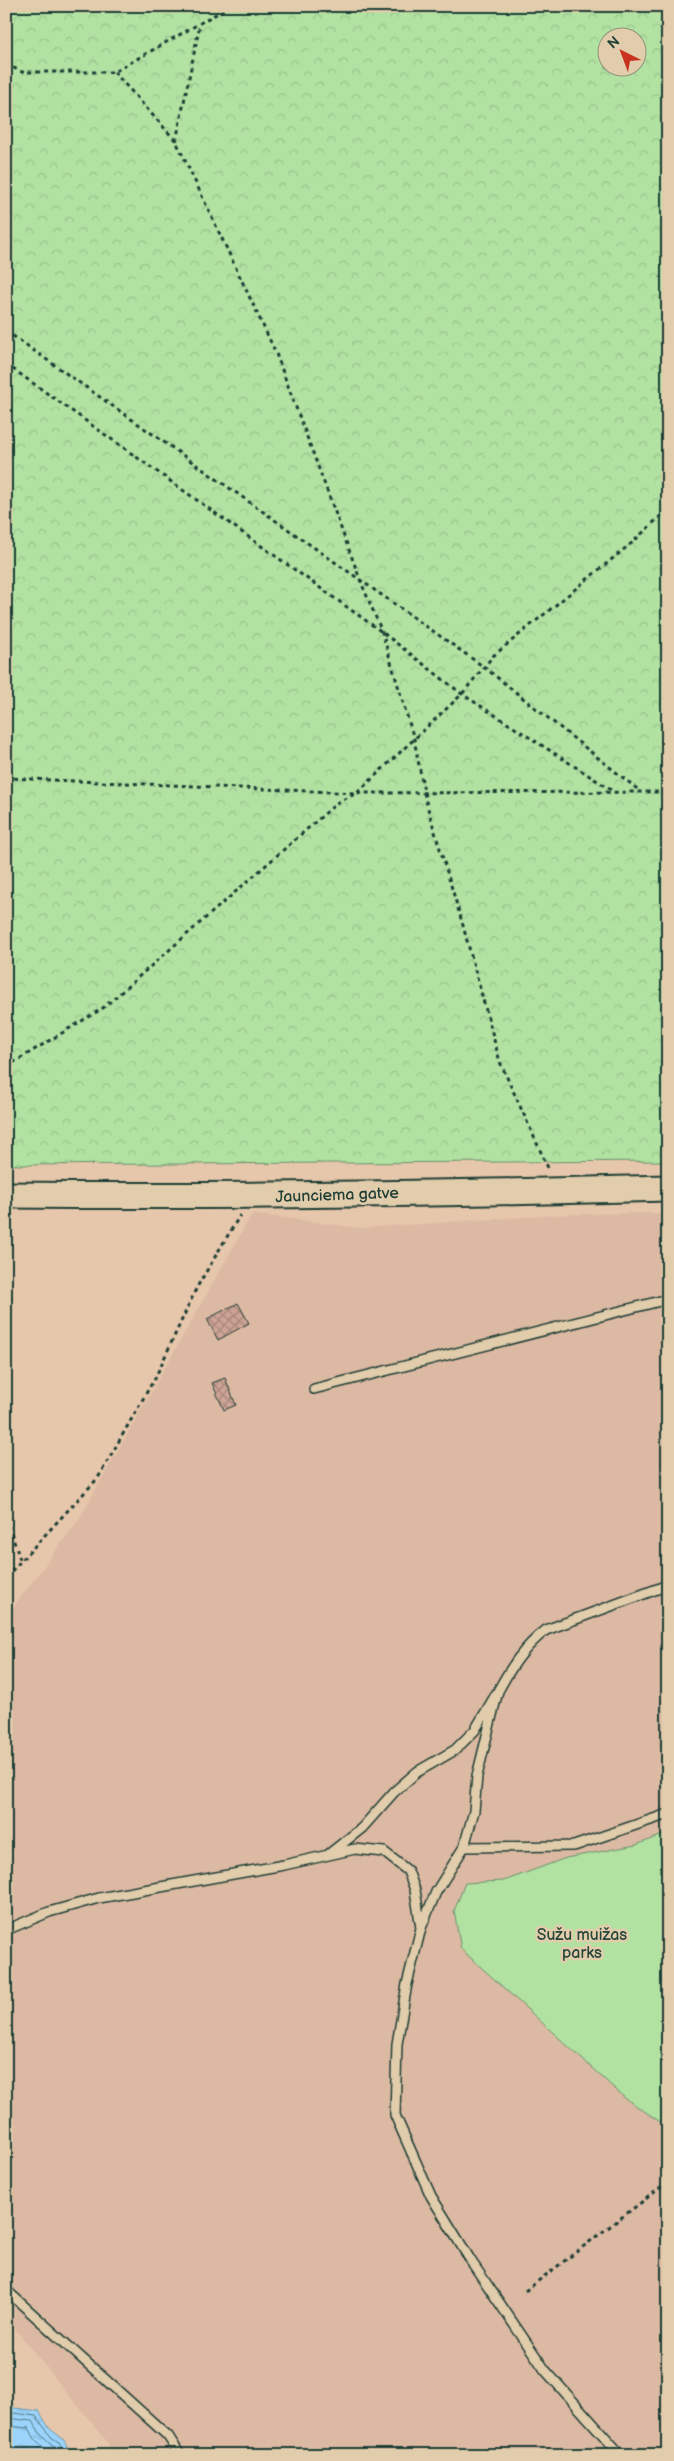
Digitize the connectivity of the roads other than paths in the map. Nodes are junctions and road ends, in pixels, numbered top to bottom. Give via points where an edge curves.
1 (668, 1188) edge
2 (6, 1195) edge
3 (668, 1299) edge
4 (314, 1389) dead end
5 (668, 1585) edge
6 (498, 1691) junction
7 (668, 1814) edge
8 (464, 1847) junction
9 (329, 1854) junction
10 (421, 1928) junction
11 (6, 1930) edge
12 (6, 2290) edge
13 (180, 2455) edge
14 (621, 2455) edge

1 - 2 main road, Jaunciema gatve via 341,1192 251,1197
3 - 4 lane
5 - 6 lane via 546,1630 529,1643 513,1663
6 - 8 lane
6 - 9 lane via 475,1730 455,1750 417,1772 362,1828
7 - 8 lane via 574,1846
8 - 10 lane via 436,1892
9 - 10 lane via 355,1849 384,1852 408,1871 415,1890
9 - 11 lane via 99,1898 49,1912
10 - 14 lane via 406,1984 397,2044 395,2115 431,2196 471,2261 545,2370
12 - 13 lane via 168,2436

